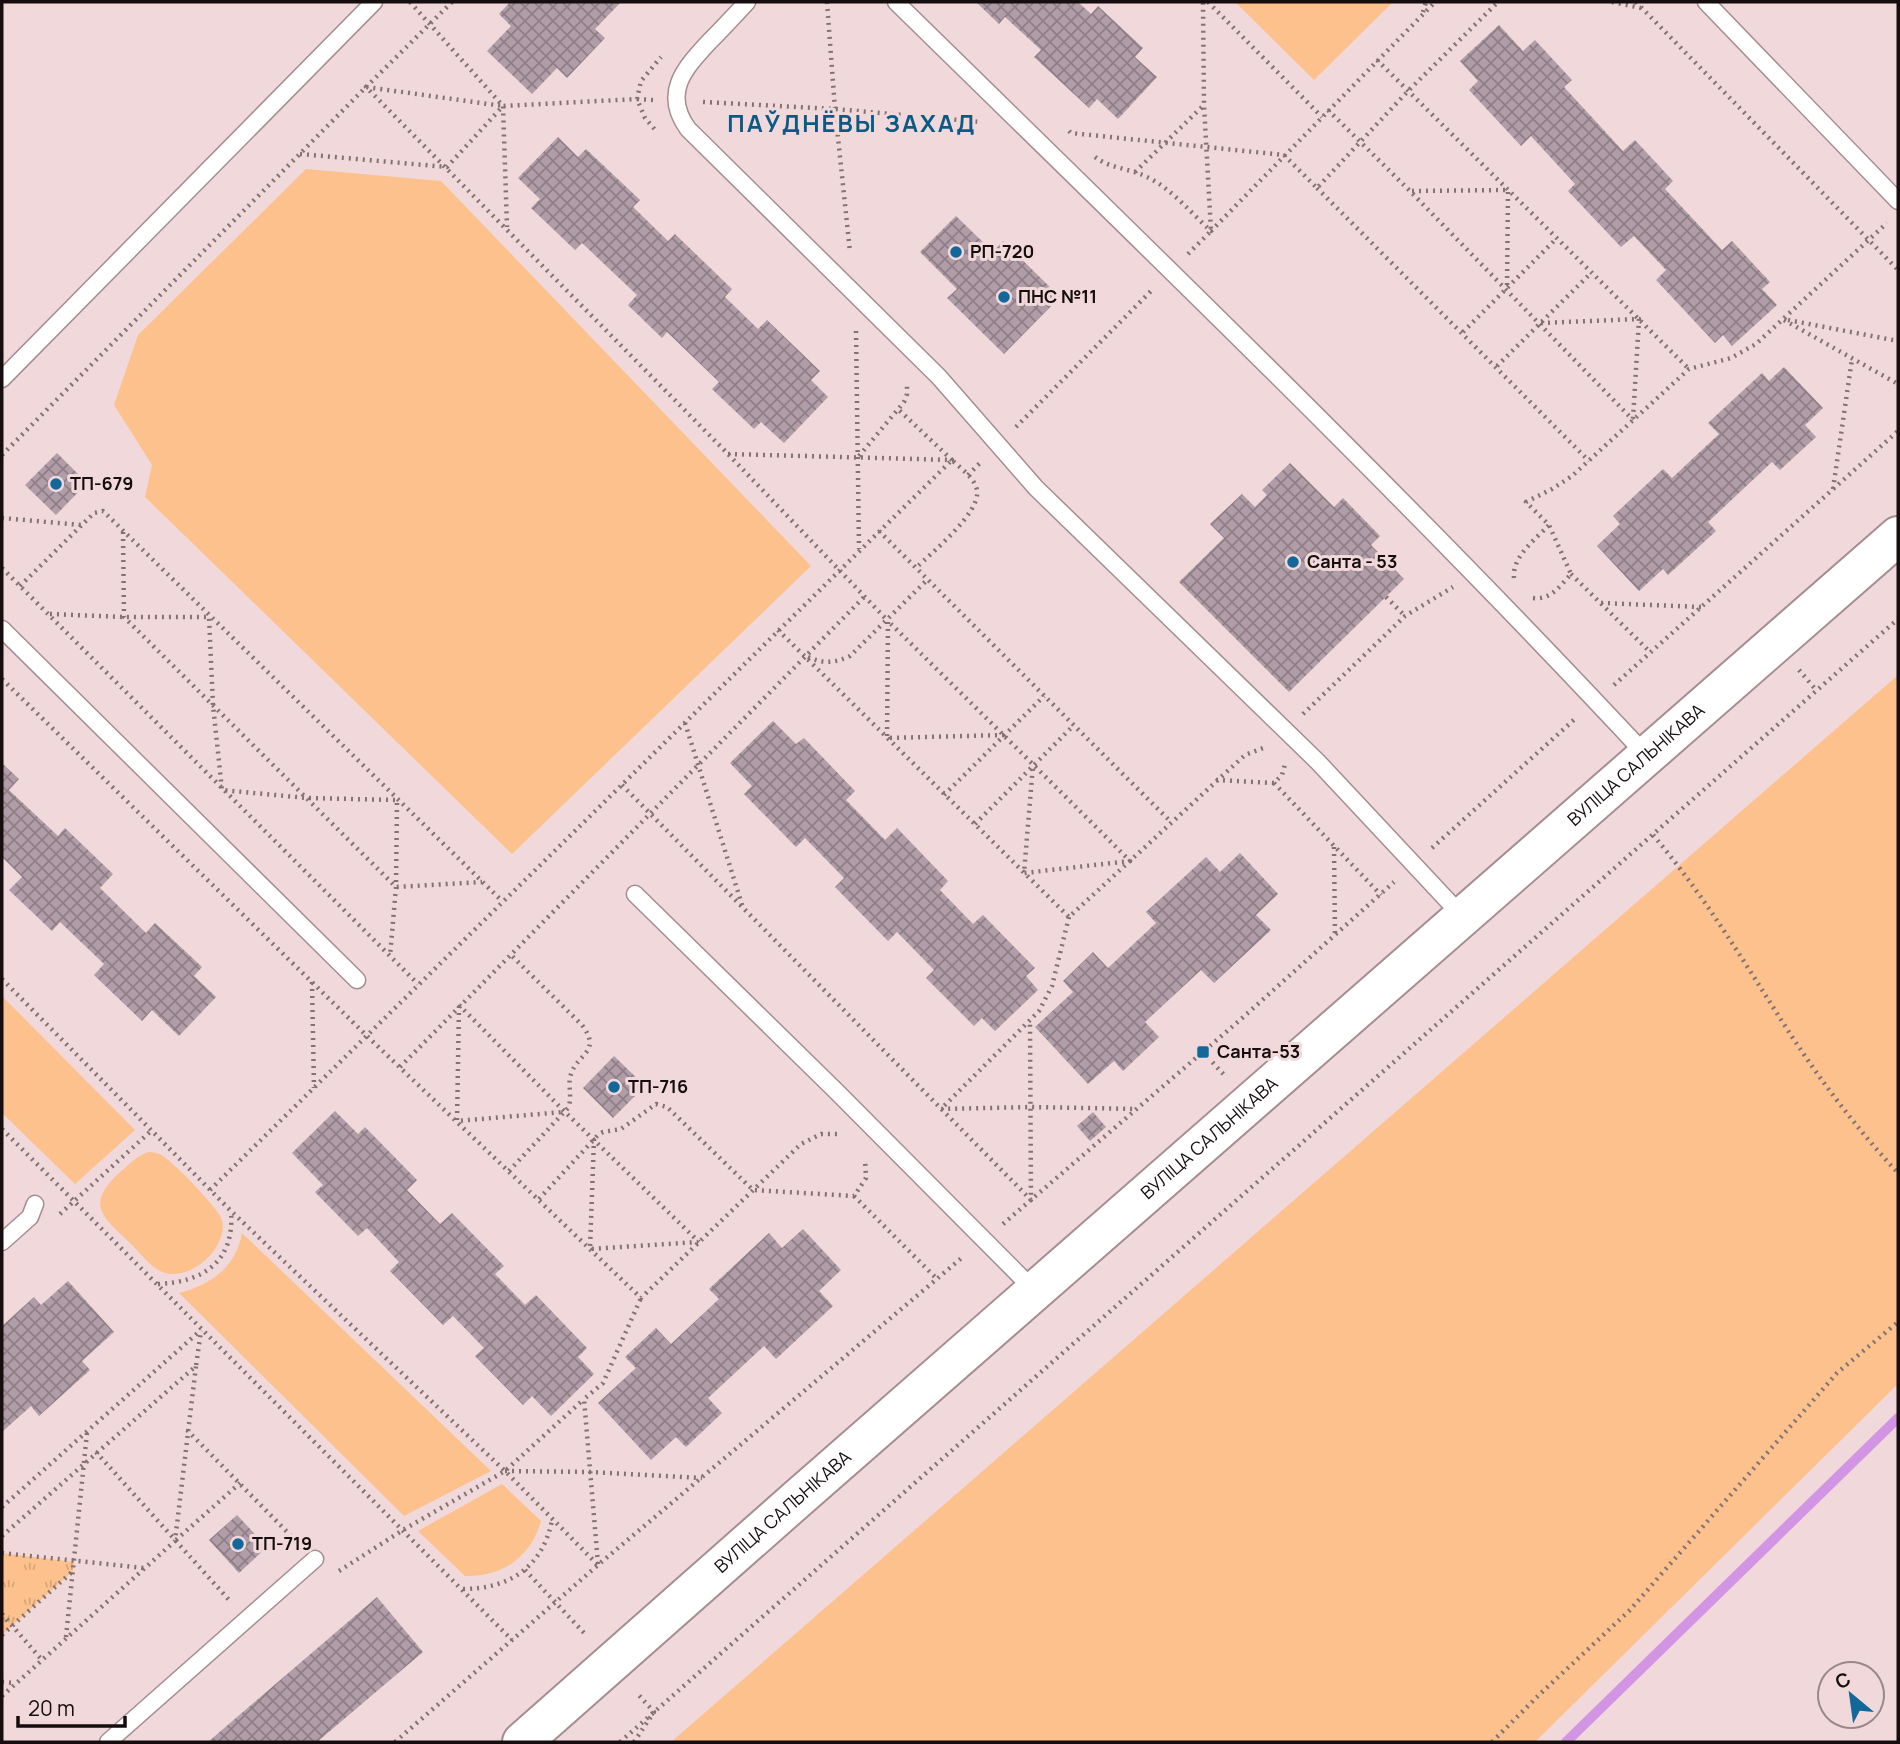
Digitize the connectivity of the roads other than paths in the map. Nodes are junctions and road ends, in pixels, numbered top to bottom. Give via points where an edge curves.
1 (374, 2) edge
2 (747, 2) edge
3 (896, 2) edge
4 (1706, 2) edge
5 (1898, 201) edge
6 (2, 379) edge
7 (1898, 536) edge
8 (2, 629) edge
9 (1647, 756) junction
10 (635, 894) dead end
11 (1463, 917) junction
12 (357, 980) dead end
13 (35, 1203) dead end
14 (2, 1242) edge
15 (1035, 1292) junction
16 (315, 1559) road end
17 (108, 1742) edge
18 (522, 1742) edge

1 - 6 lane
2 - 11 lane via 685,68 676,100 688,129 854,291 945,384 1036,488 1286,731
3 - 9 lane via 1473,575
4 - 5 lane
7 - 9 street, ВУЛІЦА САЛЬНІКАВА
8 - 12 lane
9 - 11 street, ВУЛІЦА САЛЬНІКАВА
10 - 15 lane
11 - 15 street, ВУЛІЦА САЛЬНІКАВА
13 - 14 lane via 30,1217
15 - 18 street, ВУЛІЦА САЛЬНІКАВА
16 - 17 lane

